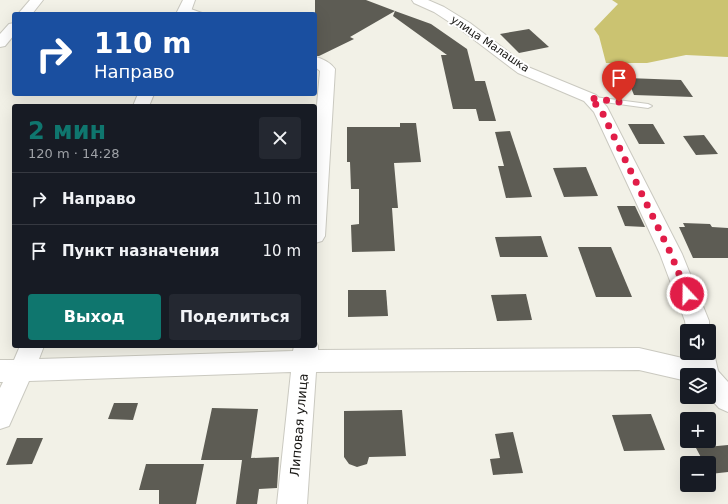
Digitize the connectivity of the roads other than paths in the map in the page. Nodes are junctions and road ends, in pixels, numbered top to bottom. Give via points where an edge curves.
1 (37, 0) edge
2 (418, 0) edge
3 (457, 6) dead end
4 (185, 8) edge
5 (27, 12) edge
6 (195, 12) edge
7 (465, 26) junction
8 (12, 29) edge
9 (0, 43) edge
10 (317, 62) edge
11 (590, 98) junction
12 (648, 106) dead end
13 (317, 210) edge
14 (697, 324) edge
15 (30, 348) edge
16 (306, 354) edge
17 (693, 368) edge
18 (10, 371) edge
19 (716, 384) edge
20 (728, 400) edge
21 (0, 417) edge
22 (292, 504) edge

1 - 5 street
2 - 7 street, улица Малашка
3 - 7 street
4 - 6 lane
7 - 11 street, улица Малашка via 523,70
8 - 9 street
10 - 13 street via 328,69
11 - 12 lane
11 - 14 street, улица Малашка via 601,110 671,254
15 - 18 street
16 - 17 street via 640,359
16 - 18 street
16 - 22 street, Липовая улица
18 - 21 street
19 - 20 street

